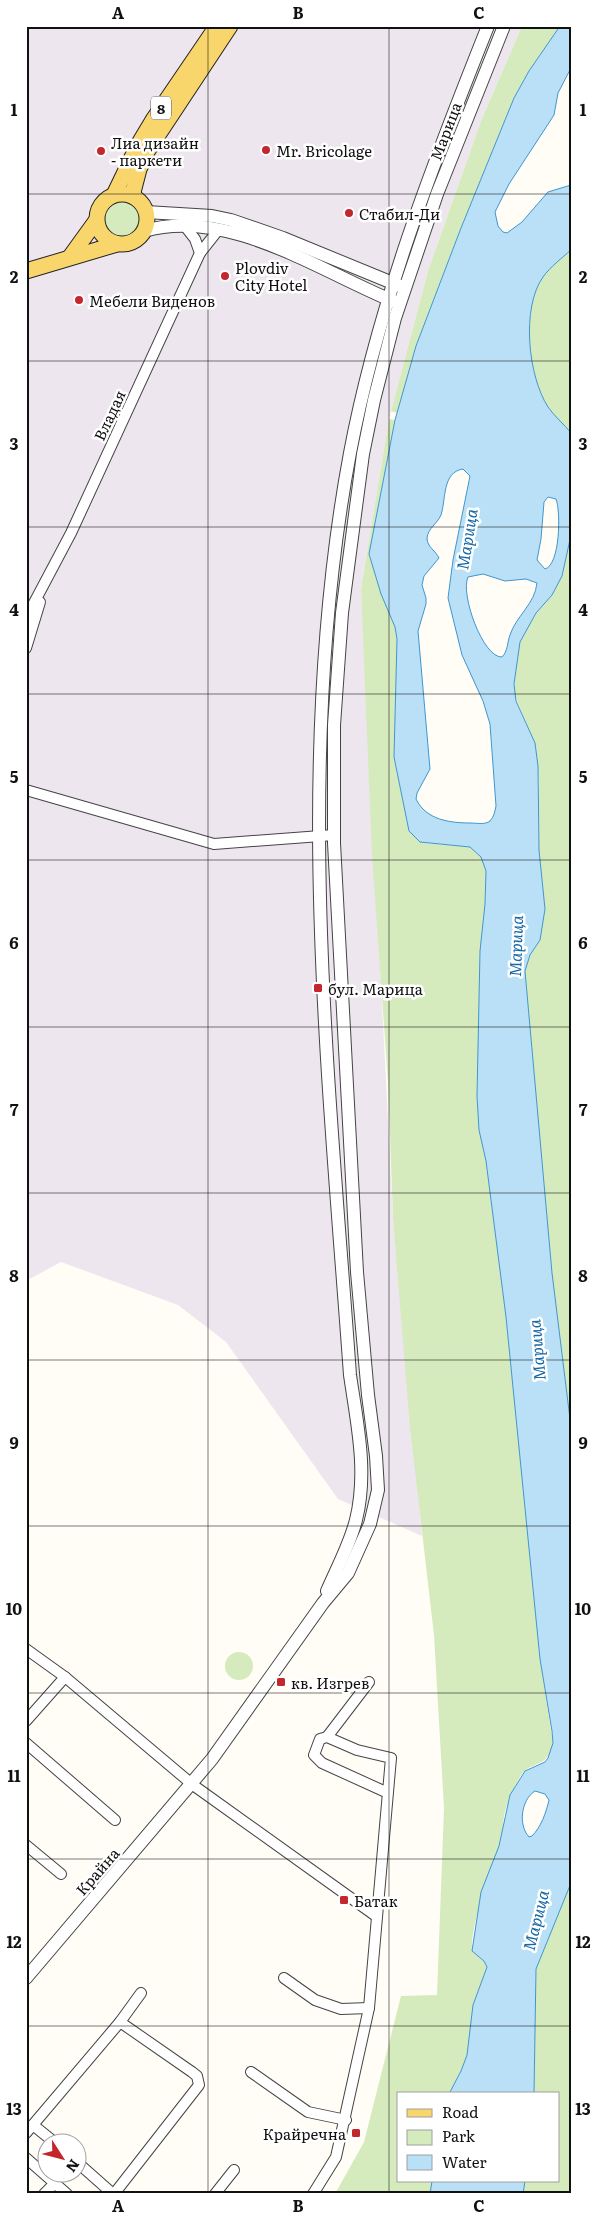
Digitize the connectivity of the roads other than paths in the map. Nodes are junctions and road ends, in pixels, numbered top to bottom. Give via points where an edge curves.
1 (217, 26) edge
2 (230, 26) edge
3 (488, 26) edge
4 (504, 26) edge
5 (114, 195) junction
6 (132, 196) junction
7 (146, 212) junction
8 (96, 221) junction
9 (184, 226) junction
10 (219, 229) junction
11 (144, 231) junction
12 (117, 244) junction
13 (200, 253) junction
14 (70, 257) junction
15 (26, 271) edge
16 (392, 283) junction
17 (405, 288) junction
18 (387, 298) junction
19 (400, 303) junction
20 (43, 589) junction
21 (26, 618) edge
22 (26, 648) edge
23 (26, 790) edge
24 (334, 835) junction
25 (318, 836) junction
26 (323, 1603) junction
27 (26, 1649) edge
28 (65, 1677) junction
29 (369, 1682) dead end
30 (26, 1721) edge
31 (327, 1736) junction
32 (26, 1743) edge
33 (192, 1785) junction
34 (388, 1793) junction
35 (115, 1820) dead end
36 (26, 1845) edge
37 (61, 1874) dead end
38 (376, 1916) junction
39 (26, 1978) edge
40 (284, 1978) dead end
41 (141, 1993) dead end
42 (369, 2008) junction
43 (120, 2022) junction
44 (252, 2072) dead end
45 (346, 2120) junction
46 (30, 2129) edge
47 (26, 2158) edge
48 (234, 2170) dead end
49 (88, 2172) edge
50 (55, 2183) junction
51 (44, 2194) edge
52 (67, 2194) edge
53 (114, 2194) edge
54 (215, 2194) edge
55 (313, 2194) edge

1 - 5 main road, 8 via 138,144
2 - 6 main road, 8 via 148,150 139,168
3 - 16 street, Марица via 430,170
4 - 17 street, Марица via 441,185
5 - 6 main road
5 - 8 main road, 8 via 101,205
6 - 7 main road via 141,202
7 - 11 main road
7 - 16 street via 232,220
8 - 12 main road via 103,236
8 - 14 main road, 8
9 - 10 street
9 - 11 street via 163,226
9 - 13 street via 195,239
10 - 13 street, Владая
10 - 18 street via 250,238
11 - 12 main road via 133,242
12 - 14 main road
13 - 20 street, Владая
14 - 15 main road
16 - 17 street
16 - 18 street, Марица
17 - 19 street, Марица
18 - 19 street
18 - 25 street, Марица via 350,452 327,612
19 - 24 street, Марица via 374,400 355,508 342,613 334,725
20 - 21 street, Владая
20 - 22 street, Владая
23 - 25 street via 214,844
24 - 25 street
24 - 26 street, Марица via 357,1272 378,1490 370,1524 348,1573
25 - 26 street, Марица via 323,992 350,1375 361,1443 362,1479 356,1520
26 - 33 street, Марица
27 - 28 street
28 - 30 street
28 - 33 street
29 - 31 street
31 - 34 street via 357,1750 391,1758
31 - 34 street via 315,1748 314,1755 322,1763
32 - 35 street
33 - 38 street
33 - 39 street, Крайна
34 - 38 street
36 - 37 street
38 - 42 street
40 - 42 street via 315,2000 341,2009
41 - 43 street
42 - 45 street
43 - 46 street
43 - 53 street via 197,2076 198,2086
44 - 45 street via 308,2112
45 - 55 street via 336,2158
47 - 50 street
48 - 54 street
49 - 53 street
50 - 51 street
50 - 52 street

